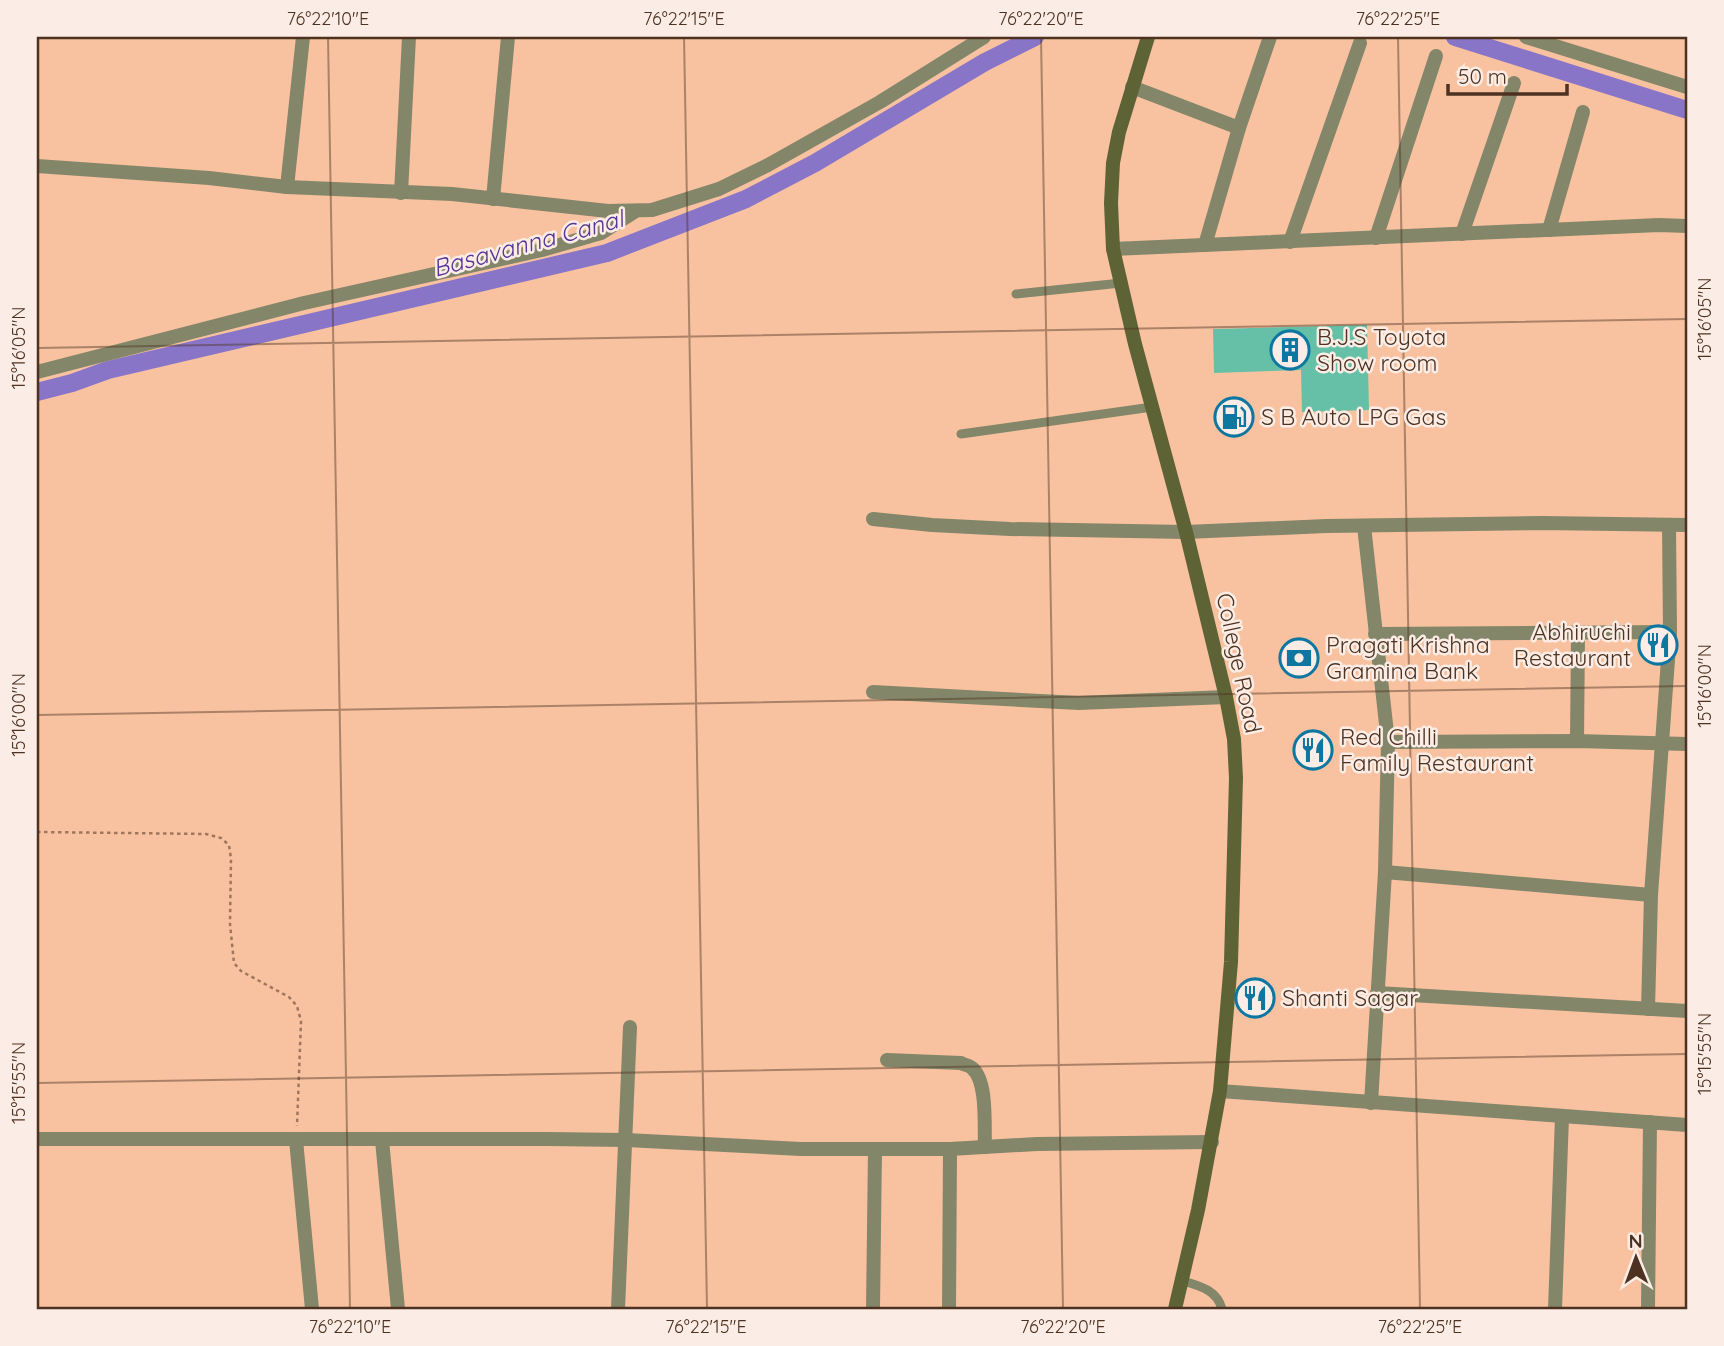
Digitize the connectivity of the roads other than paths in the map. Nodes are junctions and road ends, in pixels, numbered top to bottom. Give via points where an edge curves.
1 (303, 37) edge
2 (410, 37) edge
3 (508, 37) edge
4 (984, 37) edge
5 (1148, 37) edge
6 (1270, 37) edge
7 (1526, 37) edge
8 (1360, 43) dead end
9 (1436, 57) dead end
10 (1514, 83) dead end
11 (1132, 87) junction
12 (1687, 87) edge
13 (1583, 112) dead end
14 (1239, 128) junction
15 (37, 166) edge
16 (287, 187) junction
17 (401, 192) junction
18 (493, 199) junction
19 (634, 212) junction
20 (1687, 226) edge
21 (1549, 230) junction
22 (1462, 234) junction
23 (1376, 238) junction
24 (1290, 242) junction
25 (1205, 246) junction
26 (1113, 249) junction
27 (1121, 283) junction
28 (1016, 294) dead end
29 (37, 372) edge
30 (1152, 407) junction
31 (961, 434) dead end
32 (873, 519) dead end
33 (1687, 525) edge
34 (1364, 526) junction
35 (1669, 526) junction
36 (1186, 532) junction
37 (1670, 632) junction
38 (1578, 633) junction
39 (1375, 634) junction
40 (873, 692) dead end
41 (1226, 697) junction
42 (1577, 741) junction
43 (1388, 742) junction
44 (1662, 743) junction
45 (1687, 744) edge
46 (1385, 872) junction
47 (1651, 895) junction
48 (1377, 993) junction
49 (1648, 1009) junction
50 (1687, 1010) edge
51 (630, 1027) dead end
52 (887, 1060) dead end
53 (1220, 1091) junction
54 (1371, 1103) junction
55 (1562, 1117) junction
56 (1650, 1122) junction
57 (1687, 1125) edge
58 (37, 1139) edge
59 (296, 1140) junction
60 (382, 1140) junction
61 (626, 1140) junction
62 (1212, 1142) junction
63 (985, 1147) junction
64 (876, 1149) junction
65 (950, 1149) junction
66 (1183, 1280) junction
67 (312, 1309) edge
68 (398, 1309) edge
69 (618, 1309) edge
70 (873, 1309) edge
71 (949, 1309) edge
72 (1175, 1309) edge
73 (1222, 1309) edge
74 (1555, 1309) edge
75 (1648, 1309) edge

1 - 16 street
2 - 17 street
3 - 18 street
4 - 19 street via 768,165 690,200
5 - 11 main road, College Road
6 - 14 street
7 - 12 street
8 - 24 street
9 - 23 street
10 - 22 street
11 - 14 street
11 - 26 main road, College Road via 1113,163
13 - 21 street
14 - 25 street
15 - 16 street
16 - 17 street
17 - 18 street
18 - 19 street
19 - 29 street via 601,233 576,241 304,303
20 - 21 street
21 - 22 street
22 - 23 street
23 - 24 street
24 - 25 street
25 - 26 street
26 - 27 main road, College Road
27 - 28 lane
27 - 30 main road, College Road
30 - 31 lane
30 - 36 main road, College Road
32 - 36 street via 1010,529
33 - 35 street
34 - 35 street
34 - 36 street
34 - 39 street
35 - 37 street
36 - 41 main road, College Road
37 - 38 street
37 - 44 street
38 - 39 street
38 - 42 street
39 - 43 street
40 - 41 street via 1079,703
41 - 53 main road, College Road via 1234,739 1236,834
42 - 43 street
42 - 44 street
43 - 46 street
44 - 45 street
44 - 47 street
46 - 47 street
46 - 48 street
47 - 49 street
48 - 49 street
48 - 54 street
49 - 50 street
51 - 61 street
52 - 63 street via 961,1063 972,1068 983,1094
53 - 54 street
53 - 62 main road, College Road
54 - 55 street
55 - 56 street
55 - 74 street
56 - 57 street
56 - 75 street
58 - 59 street
59 - 60 street
59 - 67 street
60 - 61 street
60 - 68 street
61 - 64 street
61 - 69 street
62 - 63 street
62 - 66 main road, College Road
63 - 65 street
64 - 65 street
64 - 70 street
65 - 71 street
66 - 72 main road, College Road
66 - 73 lane via 1214,1294

